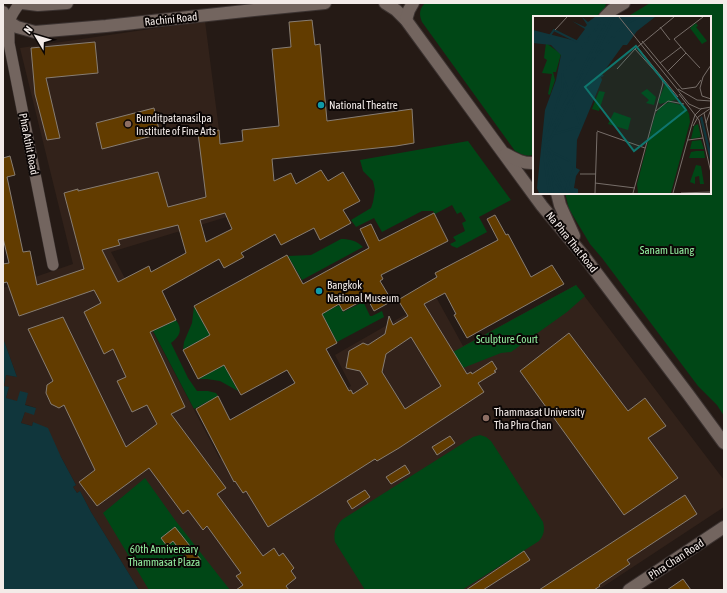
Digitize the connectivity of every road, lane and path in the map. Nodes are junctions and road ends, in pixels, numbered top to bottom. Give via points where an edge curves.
1 (21, 3) edge
2 (67, 3) edge
3 (325, 3) edge
4 (385, 3) edge
5 (414, 3) edge
6 (624, 3) edge
7 (610, 10) edge
8 (10, 20) edge
9 (406, 20) junction
10 (503, 152) junction
11 (533, 163) edge
12 (533, 194) edge
13 (533, 194) edge
14 (557, 194) edge
15 (584, 255) junction
16 (53, 265) dead end
17 (724, 443) edge
18 (724, 527) edge
19 (629, 590) edge

1 - 2 street
1 - 8 street via 12,13
3 - 8 street, Rachini Road via 35,32
4 - 9 street
5 - 9 street
6 - 7 street
8 - 16 street, Phra Athit Road via 9,43
9 - 10 street, Na Phra That Road
10 - 11 street via 522,162
10 - 13 street, Na Phra That Road
12 - 15 street, Na Phra That Road
14 - 15 street via 569,227
15 - 17 street, Na Phra That Road
18 - 19 street, Phra Chan Road

